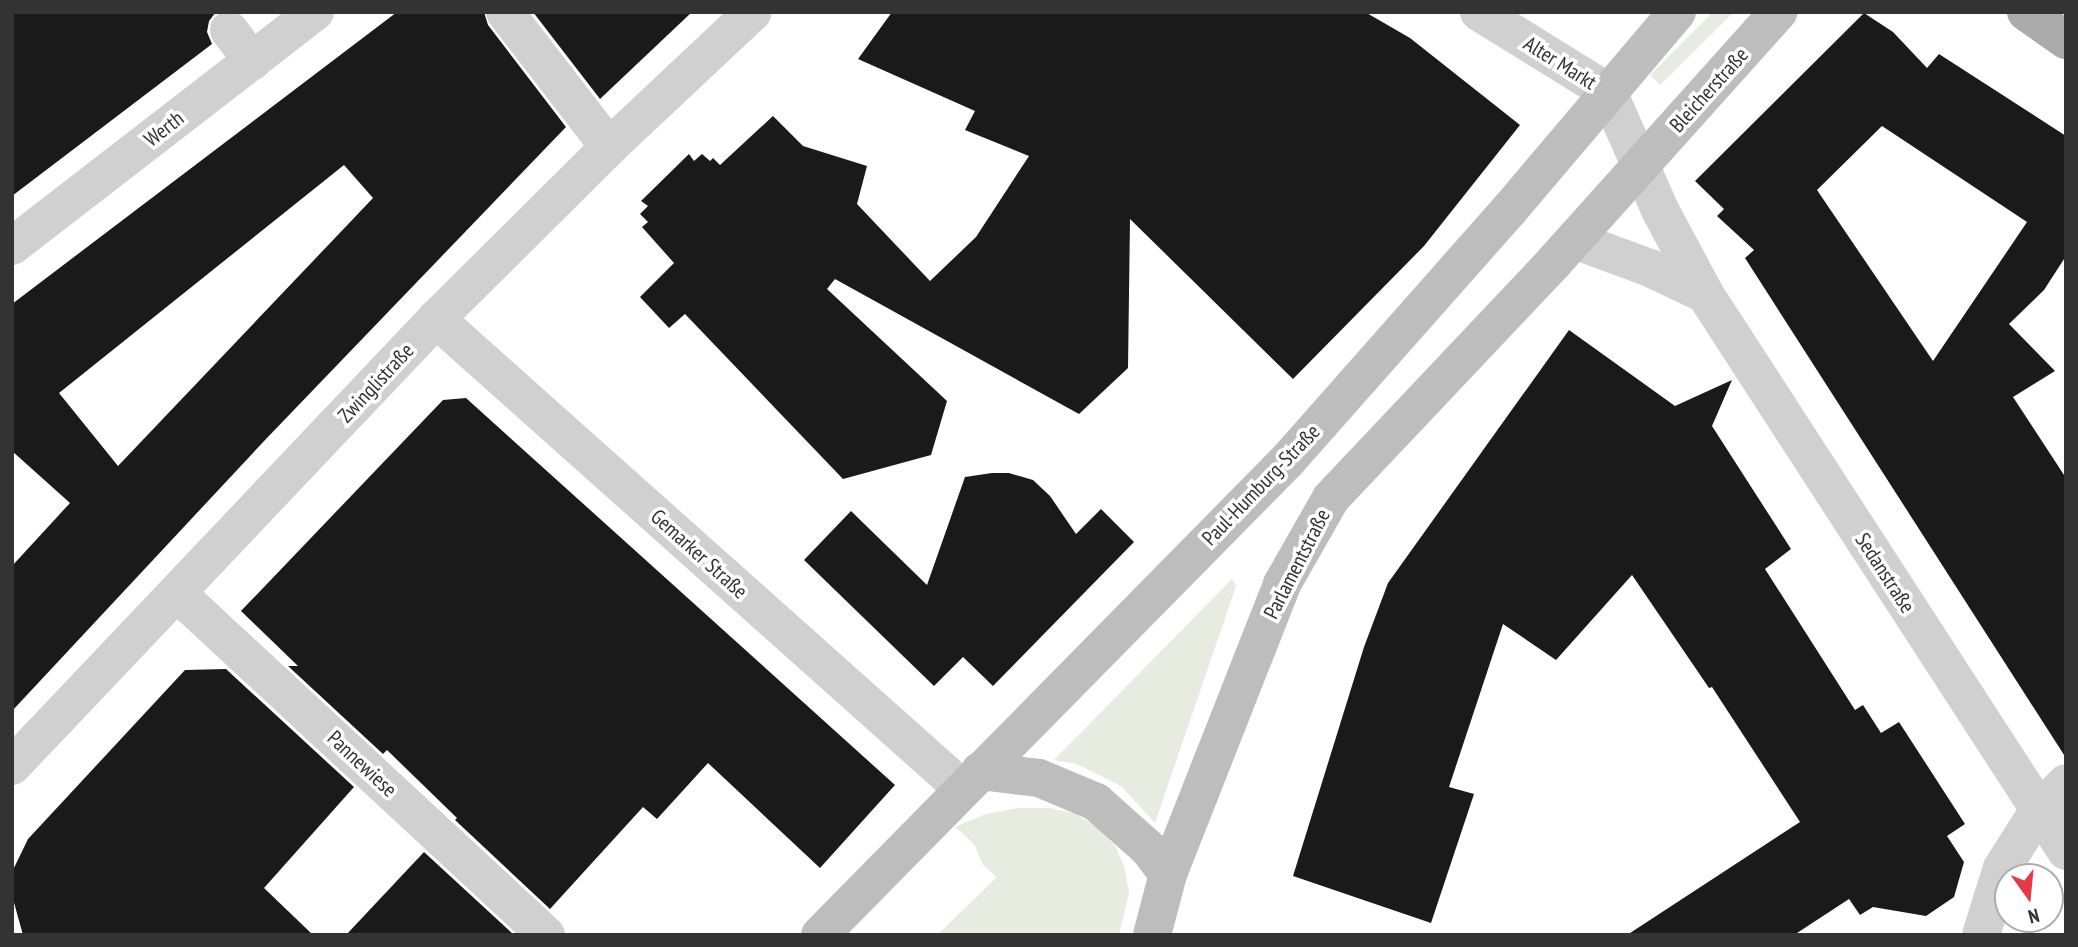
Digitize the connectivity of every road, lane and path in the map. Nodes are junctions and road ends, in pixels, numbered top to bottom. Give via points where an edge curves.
1 (315, 12) edge
2 (505, 12) edge
3 (753, 12) edge
4 (1479, 12) edge
5 (1677, 12) edge
6 (1778, 12) edge
7 (2026, 12) edge
8 (229, 30) dead end
9 (2066, 40) edge
10 (252, 61) junction
11 (1608, 92) junction
12 (609, 147) junction
13 (1640, 167) junction
14 (12, 246) edge
15 (1564, 251) junction
16 (1705, 295) junction
17 (436, 319) junction
18 (178, 594) junction
19 (12, 766) edge
20 (972, 780) junction
21 (2066, 783) edge
22 (2039, 810) junction
23 (2066, 851) edge
24 (1168, 874) junction
25 (546, 935) edge
26 (820, 935) edge
27 (1152, 935) edge
28 (1981, 935) edge

1 - 10 street, Werth
2 - 12 street
3 - 12 street, Zwinglistraße
4 - 11 street, Alter Markt
5 - 11 main road, Paul-Humburg-Straße
6 - 13 main road, Bleicherstraße
7 - 9 main road
8 - 10 street
10 - 14 street, Werth
11 - 13 street, Alter Markt
11 - 20 main road, Paul-Humburg-Straße via 1287,461
12 - 17 street, Zwinglistraße
13 - 15 main road
13 - 16 street, Sedanstraße
15 - 16 street via 1650,268
15 - 24 main road, Parlamentstraße via 1331,498 1282,584
16 - 22 street, Sedanstraße
17 - 18 street, Zwinglistraße
17 - 20 street, Gemarker Straße
18 - 19 street, Zwinglistraße
18 - 25 street, Pannewiese
20 - 24 main road via 1039,778 1096,802 1150,849
20 - 26 main road, Paul-Humburg-Straße
21 - 22 street
22 - 23 street, Sedanstraße
22 - 28 street via 2002,867
24 - 27 main road, Parlamentstraße

